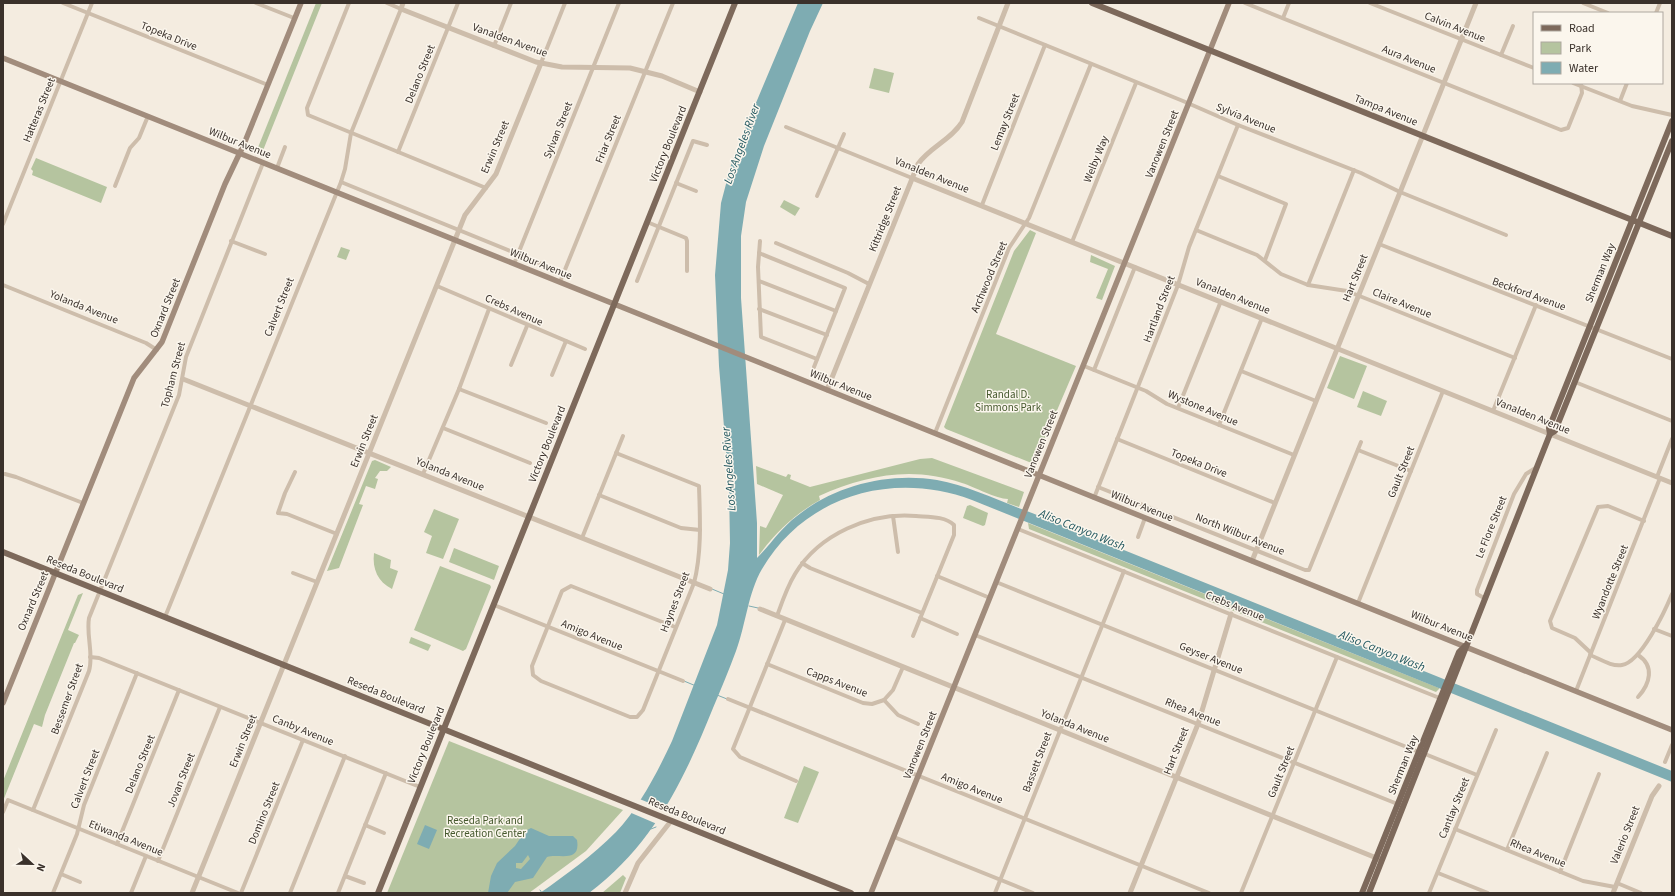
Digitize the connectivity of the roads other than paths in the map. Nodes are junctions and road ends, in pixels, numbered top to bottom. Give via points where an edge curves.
1 (64, 3) edge
2 (92, 3) edge
3 (256, 3) edge
4 (301, 3) edge
5 (349, 3) edge
6 (387, 3) edge
7 (404, 3) edge
8 (458, 3) edge
9 (511, 3) edge
10 (565, 3) edge
11 (619, 3) edge
12 (673, 3) edge
13 (736, 3) edge
14 (1008, 3) edge
15 (1092, 3) edge
16 (1229, 3) edge
17 (1245, 3) edge
18 (1289, 3) edge
19 (1370, 3) edge
20 (1476, 3) edge
21 (1583, 3) edge
22 (401, 8) junction
23 (1606, 12) edge
24 (88, 13) junction
25 (294, 18) junction
26 (979, 18) dead end
27 (1283, 18) junction
28 (1513, 26) dead end
29 (448, 27) junction
30 (999, 27) junction
31 (1461, 40) junction
32 (494, 46) junction
33 (1045, 46) junction
34 (1210, 50) junction
35 (1502, 55) junction
36 (3, 58) edge
37 (541, 63) junction
38 (1091, 64) junction
39 (593, 67) junction
40 (1533, 68) edge
41 (645, 72) junction
42 (60, 81) junction
43 (1444, 82) junction
44 (1136, 83) junction
45 (1628, 84) edge
46 (268, 85) junction
47 (1581, 85) edge
48 (700, 92) junction
49 (1620, 101) junction
50 (1189, 104) junction
51 (1672, 114) edge
52 (148, 116) junction
53 (1672, 121) edge
54 (1238, 125) junction
55 (786, 127) dead end
56 (351, 133) junction
57 (844, 134) dead end
58 (1423, 136) junction
59 (1672, 141) edge
60 (707, 145) dead end
61 (285, 147) dead end
62 (838, 148) junction
63 (398, 152) junction
64 (239, 153) junction
65 (263, 163) junction
66 (277, 168) junction
67 (1354, 170) junction
68 (1218, 176) junction
69 (912, 178) junction
70 (341, 182) junction
71 (676, 183) junction
72 (115, 186) dead end
73 (486, 188) junction
74 (696, 191) dead end
75 (336, 192) junction
76 (1400, 192) junction
77 (817, 196) dead end
78 (982, 205) junction
79 (1632, 220) junction
80 (647, 222) junction
81 (1026, 223) junction
82 (1639, 223) junction
83 (3, 224) edge
84 (659, 227) junction
85 (459, 230) junction
86 (1196, 230) junction
87 (1506, 235) dead end
88 (1672, 236) edge
89 (455, 240) junction
90 (232, 241) junction
91 (760, 241) dead end
92 (1072, 242) junction
93 (776, 243) dead end
94 (1379, 244) junction
95 (518, 253) junction
96 (759, 253) junction
97 (265, 254) dead end
98 (1265, 260) junction
99 (1125, 263) junction
100 (514, 264) junction
101 (1135, 267) junction
102 (687, 271) dead end
103 (564, 273) junction
104 (637, 281) dead end
105 (759, 281) junction
106 (560, 282) junction
107 (870, 284) junction
108 (1178, 284) junction
109 (3, 285) edge
110 (1308, 285) junction
111 (437, 286) junction
112 (1358, 296) junction
113 (1221, 302) junction
114 (615, 304) junction
115 (1536, 305) junction
116 (489, 308) junction
117 (760, 309) junction
118 (836, 311) junction
119 (1262, 318) junction
120 (527, 326) junction
121 (1590, 326) junction
122 (1596, 329) junction
123 (827, 335) junction
124 (566, 341) junction
125 (1337, 348) junction
126 (585, 349) dead end
127 (157, 350) junction
128 (1515, 358) junction
129 (817, 359) junction
130 (1672, 359) edge
131 (511, 365) dead end
132 (1084, 366) junction
133 (814, 367) dead end
134 (1094, 370) junction
135 (1241, 371) junction
136 (552, 375) dead end
137 (183, 378) junction
138 (1575, 382) junction
139 (459, 388) junction
140 (1138, 388) junction
141 (827, 390) junction
142 (1444, 391) junction
143 (1316, 401) junction
144 (251, 405) junction
145 (1178, 408) junction
146 (1493, 411) junction
147 (1672, 421) edge
148 (546, 423) dead end
149 (1219, 425) junction
150 (443, 428) junction
151 (935, 433) junction
152 (1550, 434) junction
153 (623, 436) dead end
154 (1117, 440) junction
155 (1672, 440) edge
156 (1361, 442) dead end
157 (1358, 450) junction
158 (370, 452) junction
159 (616, 453) junction
160 (1294, 455) junction
161 (530, 463) dead end
162 (1537, 466) junction
163 (1411, 471) junction
164 (295, 472) dead end
165 (5, 474) dead end
166 (423, 474) junction
167 (1039, 476) junction
168 (1658, 478) junction
169 (1672, 483) edge
170 (1098, 487) junction
171 (599, 495) junction
172 (1094, 498) junction
173 (83, 503) junction
174 (1275, 503) junction
175 (529, 516) junction
176 (893, 516) junction
177 (1145, 518) junction
178 (1644, 521) junction
179 (1018, 528) junction
180 (700, 530) junction
181 (337, 534) junction
182 (1138, 537) dead end
183 (582, 538) junction
184 (1256, 551) junction
185 (3, 552) edge
186 (898, 552) dead end
187 (1252, 561) junction
188 (802, 563) junction
189 (1124, 571) junction
190 (56, 573) junction
191 (293, 573) dead end
192 (937, 576) junction
193 (317, 582) junction
194 (996, 582) junction
195 (694, 583) junction
196 (710, 589) dead end
197 (100, 591) junction
198 (1672, 594) edge
199 (990, 598) junction
200 (1484, 598) junction
201 (1358, 603) junction
202 (494, 605) junction
203 (760, 609) dead end
204 (1231, 614) junction
205 (777, 616) junction
206 (921, 616) junction
207 (165, 617) junction
208 (785, 620) junction
209 (1103, 624) junction
210 (676, 627) junction
211 (549, 628) junction
212 (1654, 629) junction
213 (957, 634) dead end
214 (975, 635) junction
215 (913, 636) dead end
216 (1672, 636) edge
217 (1465, 646) junction
218 (1591, 654) junction
219 (1638, 655) junction
220 (90, 657) junction
221 (1337, 657) junction
222 (767, 664) junction
223 (284, 665) junction
224 (903, 667) junction
225 (1214, 669) junction
226 (658, 671) junction
227 (137, 673) junction
228 (1082, 677) junction
229 (683, 681) dead end
230 (954, 688) junction
231 (179, 690) junction
232 (1576, 691) junction
233 (1444, 696) junction
234 (1638, 697) dead end
235 (728, 700) dead end
236 (884, 700) junction
237 (3, 703) edge
238 (220, 707) junction
239 (750, 708) junction
240 (1315, 710) junction
241 (261, 723) junction
242 (918, 724) dead end
243 (1198, 724) junction
244 (444, 729) junction
245 (1060, 730) junction
246 (1496, 730) dead end
247 (1672, 730) edge
248 (303, 740) junction
249 (1672, 745) edge
250 (1547, 752) dead end
251 (1422, 753) junction
252 (344, 756) junction
253 (1665, 762) dead end
254 (1294, 763) junction
255 (386, 773) junction
256 (1599, 774) dead end
257 (1477, 775) junction
258 (918, 776) junction
259 (1177, 777) junction
260 (796, 781) dead end
261 (1659, 786) dead end
262 (420, 787) junction
263 (1401, 806) junction
264 (33, 810) junction
265 (3, 812) edge
266 (1273, 816) junction
267 (668, 819) junction
268 (1025, 819) junction
269 (365, 825) junction
270 (79, 829) junction
271 (1455, 829) junction
272 (384, 833) dead end
273 (894, 837) junction
274 (117, 844) junction
275 (1507, 850) junction
276 (146, 856) junction
277 (1379, 859) junction
278 (158, 861) junction
279 (1141, 866) junction
280 (1560, 872) junction
281 (1438, 873) junction
282 (61, 874) junction
283 (345, 876) junction
284 (199, 877) junction
285 (1000, 880) junction
286 (80, 882) dead end
287 (364, 883) dead end
288 (1616, 885) junction
289 (53, 893) edge
290 (131, 893) edge
291 (192, 893) edge
292 (238, 893) edge
293 (241, 893) edge
294 (290, 893) edge
295 (338, 893) edge
296 (378, 893) edge
297 (624, 893) edge
298 (851, 893) edge
299 (871, 893) edge
300 (994, 893) edge
301 (1032, 893) edge
302 (1130, 893) edge
303 (1209, 893) edge
304 (1241, 893) edge
305 (1363, 893) edge
306 (1369, 893) edge
307 (1430, 893) edge
308 (1488, 893) edge
309 (1613, 893) edge
310 (1641, 893) edge

1 - 24 street, Topeka Drive
2 - 24 street, Hatteras Street
3 - 25 street
4 - 25 main road, Oxnard Street
5 - 56 street via 306,108 310,117
6 - 22 street, Vanalden Avenue
7 - 22 street, Calvert Street
8 - 29 street, Delano Street
9 - 32 street
10 - 37 street, Erwin Street
11 - 39 street, Sylvan Street
12 - 41 street, Friar Street
13 - 48 main road, Victory Boulevard
14 - 30 street, Kittridge Street
15 - 34 main road, Tampa Avenue
16 - 34 main road, Vanowen Street
17 - 27 street, Aura Avenue
18 - 27 street
19 - 31 street, Calvin Avenue
20 - 31 street, Hart Street
21 - 23 street
22 - 29 street, Vanalden Avenue
22 - 56 street, Calvert Street
24 - 42 street, Hatteras Street
24 - 46 street, Topeka Drive
25 - 46 main road, Oxnard Street
26 - 30 street, Sylvia Avenue
27 - 43 street, Aura Avenue
28 - 35 street
29 - 32 street, Vanalden Avenue
29 - 63 street, Delano Street
30 - 33 street, Sylvia Avenue
30 - 69 street, Kittridge Street via 962,122 951,136 923,157
31 - 35 street, Calvin Avenue
31 - 43 street, Hart Street
32 - 37 street, Vanalden Avenue
33 - 38 street, Sylvia Avenue
33 - 78 street, Lemay Street
34 - 50 main road, Vanowen Street
34 - 58 main road, Tampa Avenue
35 - 40 street, Calvin Avenue
36 - 42 main road, Wilbur Avenue
37 - 39 street, Vanalden Avenue via 562,67
37 - 73 street, Erwin Street via 496,174
38 - 44 street, Sylvia Avenue
38 - 81 street, Archwood Street
39 - 41 street, Vanalden Avenue via 630,68
39 - 95 street, Sylvan Street
41 - 48 street, Vanalden Avenue
41 - 103 street, Friar Street
42 - 52 main road, Wilbur Avenue
42 - 83 street, Hatteras Street
43 - 47 street, Aura Avenue via 1561,130 1566,130 1582,93
43 - 58 street, Hart Street
44 - 50 street, Sylvia Avenue
44 - 92 street, Welby Way
45 - 49 street
46 - 64 main road, Oxnard Street
47 - 49 street
48 - 80 main road, Victory Boulevard
49 - 51 street via 1644,110
50 - 54 street, Sylvia Avenue
50 - 99 main road, Vanowen Street
52 - 64 main road, Wilbur Avenue
52 - 72 street via 139,138 130,148
53 - 79 main road, Sherman Way
54 - 67 street, Sylvia Avenue
54 - 68 street, Hartland Street
55 - 62 street, Vanalden Avenue
56 - 63 street
56 - 70 street, Calvert Street
57 - 62 street
58 - 76 street, Hart Street
58 - 79 main road, Tampa Avenue
59 - 82 main road, Sherman Way
60 - 71 street, Victory Boulevard via 695,140
61 - 66 street
62 - 69 street, Vanalden Avenue
62 - 77 street
63 - 73 street
64 - 65 main road, Wilbur Avenue
64 - 127 main road, Oxnard Street
65 - 66 main road, Wilbur Avenue
65 - 90 street, Topham Street
66 - 75 main road, Wilbur Avenue
67 - 76 street, Sylvia Avenue
67 - 110 street
68 - 86 street, Hartland Street
68 - 98 street via 1286,204
69 - 78 street, Vanalden Avenue
69 - 107 street, Kittridge Street
70 - 75 street, Calvert Street
70 - 85 street, Wilbur Avenue
71 - 74 street
71 - 84 street, Victory Boulevard
73 - 85 street, Erwin Street via 467,210
75 - 89 main road, Wilbur Avenue
75 - 144 street, Calvert Street
76 - 87 street, Sylvia Avenue
76 - 94 street, Hart Street
78 - 81 street, Vanalden Avenue
79 - 82 main road, Tampa Avenue
79 - 121 main road, Sherman Way
80 - 84 street
80 - 114 main road, Victory Boulevard
81 - 92 street, Vanalden Avenue
81 - 151 street, Archwood Street via 1009,248
82 - 88 main road, Tampa Avenue
82 - 122 main road, Sherman Way
84 - 102 street via 686,238
84 - 104 street, Victory Boulevard
85 - 89 street, Erwin Street
85 - 95 street, Wilbur Avenue
86 - 98 street, Claire Avenue
86 - 108 street, Hartland Street
89 - 100 main road, Wilbur Avenue
89 - 111 street, Erwin Street
90 - 97 street
90 - 137 street, Topham Street via 186,357
91 - 96 street
92 - 99 street, Vanalden Avenue
93 - 107 street
94 - 112 street, Hart Street
94 - 115 street, Beckford Avenue
95 - 100 street, Sylvan Street
95 - 103 street, Wilbur Avenue
96 - 105 street
96 - 118 street via 845,288
98 - 110 street, Claire Avenue via 1281,274
99 - 101 street, Vanalden Avenue
99 - 132 main road, Vanowen Street
100 - 106 main road, Wilbur Avenue
101 - 108 street, Vanalden Avenue
101 - 134 street
103 - 106 street, Friar Street
105 - 117 street
105 - 118 street
106 - 114 main road, Wilbur Avenue
107 - 141 street, Kittridge Street
108 - 113 street, Vanalden Avenue
108 - 140 street, Hartland Street
109 - 127 street, Yolanda Avenue via 146,343
110 - 112 street, Claire Avenue via 1342,290
111 - 116 street, Crebs Avenue
111 - 158 street, Erwin Street
112 - 125 street, Hart Street
112 - 128 street, Claire Avenue
113 - 119 street, Vanalden Avenue
113 - 145 street
114 - 141 main road, Wilbur Avenue
114 - 175 main road, Victory Boulevard
115 - 121 street, Beckford Avenue
115 - 128 street
116 - 120 street, Crebs Avenue
116 - 139 street
117 - 123 street
117 - 129 street via 761,337
118 - 123 street
119 - 125 street, Vanalden Avenue
119 - 135 street
120 - 124 street, Crebs Avenue
120 - 131 street
121 - 122 street, Beckford Avenue
121 - 152 main road, Sherman Way via 1549,428
122 - 130 street, Beckford Avenue
122 - 138 main road, Sherman Way
123 - 129 street
124 - 126 street, Crebs Avenue
124 - 136 street
125 - 142 street, Vanalden Avenue
125 - 143 street, Hart Street
127 - 173 main road, Oxnard Street via 135,376
128 - 146 street
129 - 133 street
132 - 134 street, Wystone Avenue
132 - 167 main road, Vanowen Street
134 - 140 street, Wystone Avenue
135 - 143 street
135 - 149 street
137 - 144 street, Yolanda Avenue
137 - 197 street, Topham Street via 179,395
138 - 147 street
138 - 152 main road, Sherman Way via 1555,431
139 - 148 street
139 - 150 street
140 - 145 street, Wystone Avenue
140 - 154 street, Hartland Street
141 - 151 main road, Wilbur Avenue
142 - 146 street, Vanalden Avenue
142 - 163 street, Gault Street
143 - 160 street, Hart Street
144 - 158 street, Yolanda Avenue
144 - 207 street, Calvert Street
145 - 149 street, Wystone Avenue
146 - 152 street, Vanalden Avenue
149 - 160 street, Wystone Avenue
150 - 161 street
150 - 166 street
151 - 167 main road, Wilbur Avenue
152 - 162 main road, Sherman Way
152 - 168 street, Vanalden Avenue
153 - 159 street
154 - 170 street, Hartland Street
154 - 174 street, Topeka Drive
155 - 168 street, Wyandotte Street
156 - 157 street
157 - 163 street
157 - 184 street, North Wilbur Avenue via 1308,570
158 - 166 street, Yolanda Avenue
158 - 181 street, Erwin Street
159 - 171 street
159 - 180 street, Haynes Street via 698,486
160 - 174 street, Hart Street
162 - 200 main road, Sherman Way
162 - 200 street, Le Flore Street via 1526,474 1504,520 1477,589 1477,594
163 - 201 street, Gault Street
164 - 181 street via 278,513 287,514
165 - 173 street
166 - 175 street, Yolanda Avenue
167 - 172 main road, Wilbur Avenue
167 - 179 main road, Vanowen Street
168 - 169 street, Vanalden Avenue
168 - 178 street, Wyandotte Street
170 - 172 street, Hartland Street
170 - 184 street, North Wilbur Avenue
171 - 180 street via 681,528
171 - 183 street
172 - 177 main road, Wilbur Avenue
173 - 190 main road, Oxnard Street
174 - 184 street, Hart Street
175 - 183 street, Yolanda Avenue
175 - 202 main road, Victory Boulevard
176 - 186 street
176 - 188 street via 845,529 816,548
176 - 192 street via 926,517 954,524 954,535
177 - 182 street
177 - 187 main road, Wilbur Avenue
178 - 218 street, Wyandotte Street
178 - 218 street via 1608,506 1600,506 1595,512 1550,621 1550,626 1575,638
179 - 189 street, Crebs Avenue
179 - 194 main road, Vanowen Street
180 - 195 street, Haynes Street
181 - 193 street, Erwin Street
183 - 195 street, Yolanda Avenue
184 - 187 street, Hart Street
185 - 190 main road, Reseda Boulevard
187 - 201 main road, Wilbur Avenue
188 - 205 street via 790,582
188 - 206 street
189 - 204 street, Crebs Avenue
189 - 209 street, Bassett Street
190 - 197 main road, Reseda Boulevard
190 - 237 main road, Oxnard Street
191 - 193 street
192 - 199 street
192 - 206 street
193 - 223 street, Erwin Street
194 - 199 main road, Vanowen Street
194 - 209 street, Geyser Avenue
195 - 196 street, Yolanda Avenue
195 - 210 street, Haynes Street
197 - 207 main road, Reseda Boulevard
197 - 220 street, Bessemer Street via 88,627
198 - 212 street
199 - 214 main road, Vanowen Street
200 - 217 main road, Sherman Way
201 - 217 main road, Wilbur Avenue
202 - 211 street, Amigo Avenue
202 - 244 main road, Victory Boulevard
203 - 205 street, Yolanda Avenue
204 - 221 street, Crebs Avenue
204 - 225 street, Hart Street
205 - 208 street, Yolanda Avenue
206 - 213 street
206 - 215 street
207 - 223 main road, Reseda Boulevard
208 - 222 street
208 - 224 street, Yolanda Avenue
209 - 225 street, Geyser Avenue
209 - 228 street, Bassett Street
210 - 211 street via 574,586 562,592
210 - 226 street, Haynes Street
211 - 226 street, Amigo Avenue
211 - 226 street, Haynes Street via 532,666 533,675 541,681 630,717 637,717 643,710
212 - 216 street
212 - 219 street
214 - 228 street, Rhea Avenue
214 - 230 main road, Vanowen Street
217 - 232 main road, Wilbur Avenue
217 - 233 main road, Sherman Way via 1465,654
218 - 219 street via 1619,665 1628,663
218 - 232 street, Wyandotte Street
219 - 234 street via 1646,661 1650,670 1645,688
220 - 227 street, Canby Avenue
220 - 264 street, Bessemer Street via 89,671
221 - 233 street, Crebs Avenue
221 - 240 street, Gault Street
222 - 236 street, Capps Avenue via 863,703 872,704
222 - 239 street
223 - 241 street, Erwin Street
223 - 244 main road, Reseda Boulevard
224 - 230 street, Yolanda Avenue
224 - 236 street via 893,690
225 - 240 street, Geyser Avenue
225 - 243 street, Hart Street
226 - 229 street, Amigo Avenue
227 - 231 street, Canby Avenue
227 - 270 street, Calvert Street via 84,805
228 - 243 street, Rhea Avenue
228 - 245 street, Bassett Street
230 - 245 street, Yolanda Avenue
230 - 258 main road, Vanowen Street
231 - 238 street, Canby Avenue
231 - 274 street, Delano Street
232 - 247 main road, Wilbur Avenue
233 - 251 main road, Sherman Way
235 - 239 street, Amigo Avenue
236 - 242 street via 898,715
238 - 241 street, Canby Avenue
238 - 278 street, Jovan Street
239 - 258 street, Amigo Avenue
239 - 260 street via 733,744 734,752
240 - 251 street, Geyser Avenue
240 - 254 street, Gault Street
241 - 248 street, Canby Avenue
241 - 284 street, Erwin Street
243 - 254 street, Rhea Avenue
243 - 259 street, Hart Street
244 - 262 main road, Victory Boulevard
244 - 267 main road, Reseda Boulevard
245 - 259 street, Yolanda Avenue
245 - 268 street, Bassett Street
246 - 257 street, Cantlay Street
248 - 252 street, Canby Avenue
248 - 293 street, Domino Street
249 - 253 street
250 - 275 street
251 - 257 street, Geyser Avenue
251 - 263 main road, Sherman Way
252 - 255 street, Canby Avenue
252 - 294 street
254 - 263 street, Rhea Avenue
254 - 266 street, Gault Street
255 - 262 street, Canby Avenue
255 - 269 street
256 - 280 street
257 - 271 street, Cantlay Street
258 - 268 street, Amigo Avenue
258 - 273 main road, Vanowen Street
259 - 266 street, Yolanda Avenue
259 - 279 street, Hart Street
261 - 288 street, Valerio Street via 1652,796
262 - 296 main road, Victory Boulevard
263 - 277 main road, Sherman Way
264 - 265 street, Etiwanda Avenue via 8,800
264 - 270 street, Etiwanda Avenue
266 - 277 street, Yolanda Avenue
266 - 304 street, Gault Street
267 - 297 street via 638,863
267 - 298 main road, Reseda Boulevard
268 - 279 street, Amigo Avenue
268 - 285 street, Bassett Street
269 - 272 street
269 - 283 street
270 - 274 street, Etiwanda Avenue
270 - 282 street, Calvert Street
271 - 275 street, Rhea Avenue
271 - 281 street, Cantlay Street
273 - 285 street
273 - 299 main road, Vanowen Street
274 - 276 street, Etiwanda Avenue
275 - 280 street, Rhea Avenue
276 - 278 street, Etiwanda Avenue
276 - 290 street
277 - 305 main road, Sherman Way
277 - 306 main road, Sherman Way
278 - 284 street, Etiwanda Avenue
279 - 302 street, Hart Street
279 - 303 street, Amigo Avenue
280 - 288 street, Rhea Avenue via 1588,882
281 - 307 street, Cantlay Street
281 - 308 street
282 - 286 street
282 - 289 street, Calvert Street
283 - 287 street
283 - 295 street
284 - 291 street, Erwin Street
284 - 292 street, Etiwanda Avenue
285 - 300 street, Bassett Street
285 - 301 street
288 - 309 street, Valerio Street
288 - 310 street, Rhea Avenue

